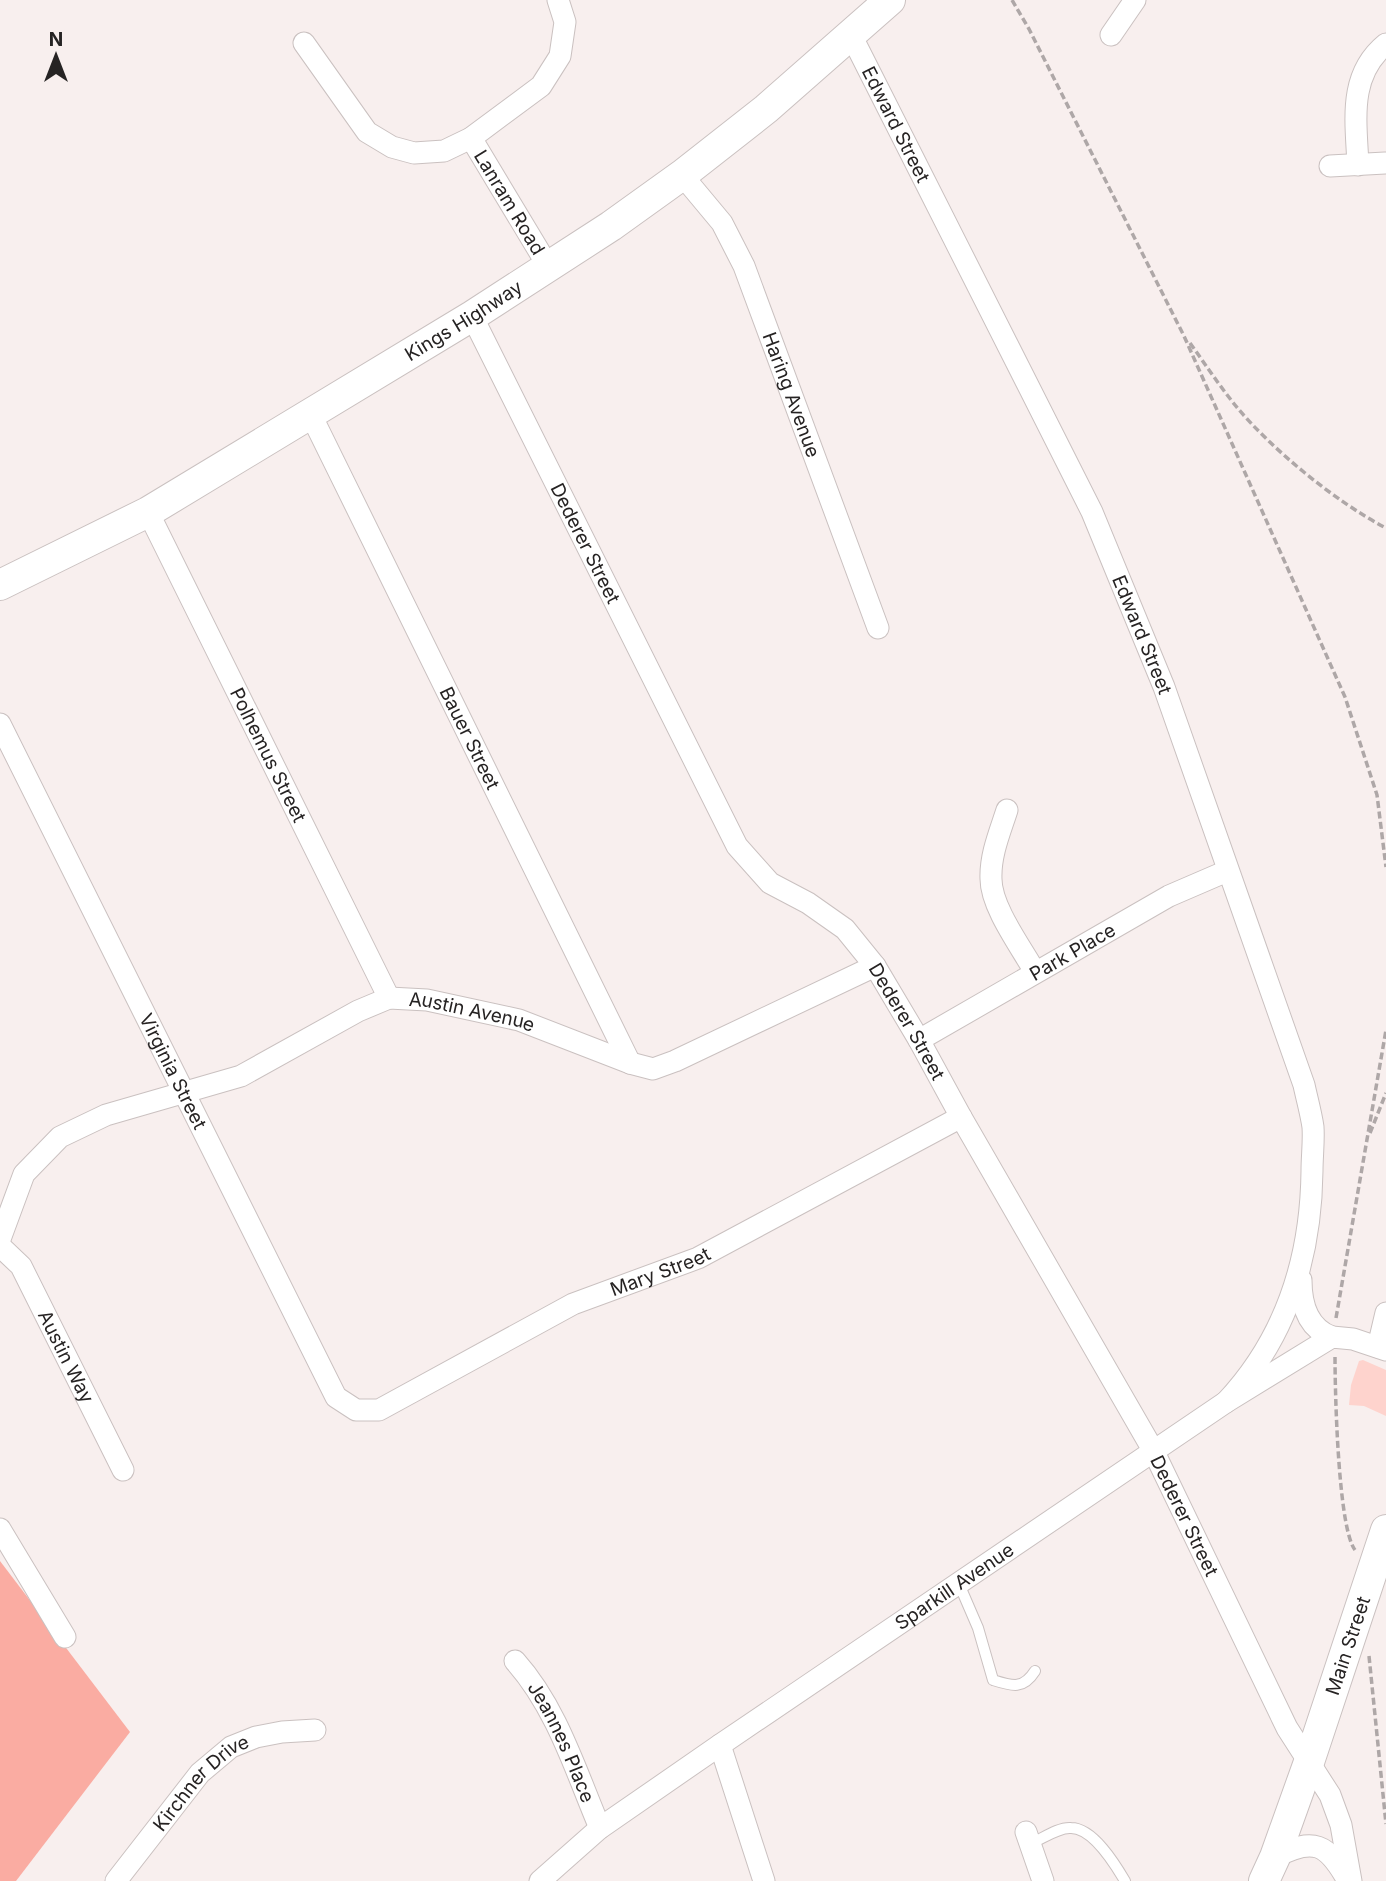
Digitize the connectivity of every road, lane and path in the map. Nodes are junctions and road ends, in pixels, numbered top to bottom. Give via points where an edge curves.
1 (558, 0) edge
2 (890, 0) edge
3 (1012, 0) edge
4 (1136, 0) edge
5 (851, 35) junction
6 (1111, 35) dead end
7 (304, 43) dead end
8 (1386, 44) edge
9 (471, 138) junction
10 (1385, 163) edge
11 (1358, 164) junction
12 (1330, 166) dead end
13 (682, 176) junction
14 (548, 267) junction
15 (472, 316) junction
16 (1184, 336) junction
17 (311, 415) junction
18 (148, 512) junction
19 (1386, 528) edge
20 (0, 584) edge
21 (878, 628) dead end
22 (0, 723) edge
23 (1007, 810) dead end
24 (1386, 867) edge
25 (1227, 871) junction
26 (875, 966) junction
27 (1035, 972) junction
28 (389, 999) junction
29 (1386, 1030) edge
30 (919, 1040) junction
31 (631, 1063) junction
32 (185, 1093) junction
33 (1386, 1093) edge
34 (961, 1117) junction
35 (1367, 1140) junction
36 (0, 1238) edge
37 (0, 1246) edge
38 (1300, 1271) junction
39 (1386, 1313) edge
40 (1334, 1337) junction
41 (1382, 1348) edge
42 (1226, 1402) junction
43 (356, 1410) joint
44 (1153, 1450) junction
45 (124, 1470) dead end
46 (0, 1529) edge
47 (1386, 1530) edge
48 (1357, 1553) dead end
49 (959, 1584) junction
50 (1378, 1588) edge
51 (65, 1637) dead end
52 (1369, 1657) dead end
53 (515, 1661) dead end
54 (1035, 1671) dead end
55 (315, 1730) dead end
56 (720, 1745) junction
57 (1309, 1762) junction
58 (1386, 1824) edge
59 (600, 1828) junction
60 (1028, 1838) joint
61 (1270, 1869) edge
62 (116, 1881) edge
63 (540, 1881) edge
64 (764, 1881) edge
65 (1043, 1881) edge
66 (1125, 1881) edge
67 (1350, 1881) edge

1 - 9 street via 565,22 560,56 541,86
2 - 5 street, Kings Highway
3 - 16 path
4 - 6 street
5 - 13 street, Kings Highway
5 - 25 street, Edward Street via 1092,512 1164,687
7 - 9 street via 367,132 392,147 414,153 444,150
8 - 11 street via 1368,63 1358,85
9 - 14 street, Lanram Road
10 - 11 street
11 - 12 street
13 - 14 street, Kings Highway
13 - 21 street, Haring Avenue via 722,223 744,266
14 - 15 street, Kings Highway
15 - 17 street, Kings Highway
15 - 26 street, Dederer Street via 737,846 770,883 845,929
16 - 19 path via 1237,407 1293,463
16 - 24 path via 1345,697 1377,795
17 - 18 street, Kings Highway
17 - 31 street, Bauer Street
18 - 20 street, Kings Highway
18 - 28 street, Polhemus Street
22 - 32 street, Virginia Street
23 - 27 street via 994,849 990,881 998,907
25 - 27 street, Park Place via 1169,896
25 - 38 street, Edward Street via 1287,1033 1313,1128 1312,1197
26 - 30 street, Dederer Street
26 - 31 street, Austin Avenue via 675,1061 653,1069
27 - 30 street, Park Place
28 - 31 street, Austin Avenue via 427,1000 519,1020
28 - 32 street, Austin Avenue via 358,1011 241,1076
29 - 35 path
30 - 34 street, Dederer Street
32 - 36 street, Austin Avenue via 106,1115 60,1137 24,1174
32 - 43 street, Virginia Street via 336,1397
33 - 35 path
34 - 43 street, Mary Street via 698,1258 573,1304 379,1410
34 - 44 street, Dederer Street
35 - 40 path
37 - 45 street, Austin Way via 21,1266
38 - 40 street via 1305,1313 1316,1327
38 - 42 street via 1268,1347
39 - 41 street
40 - 41 street
40 - 42 street, Sparkill Avenue
40 - 48 path via 1339,1451 1348,1532
42 - 44 street, Sparkill Avenue
44 - 49 street, Sparkill Avenue
44 - 57 street, Dederer Street via 1287,1728
46 - 51 street
47 - 50 street, Main Street
49 - 54 lane via 993,1680 1017,1686 1029,1681
49 - 56 street, Sparkill Avenue
50 - 57 street, Main Street
52 - 58 path
53 - 59 street, Jeannes Place via 545,1700
55 - 62 street, Kirchner Drive via 256,1737 231,1747 200,1773
56 - 59 street, Sparkill Avenue
56 - 64 street
57 - 61 street, Main Street
57 - 67 street, Dederer Street via 1330,1795 1341,1825
59 - 63 street, Sparkill Avenue
60 - 65 street
60 - 66 lane via 1069,1827 1083,1830
61 - 67 street via 1298,1845 1319,1847 1335,1858

